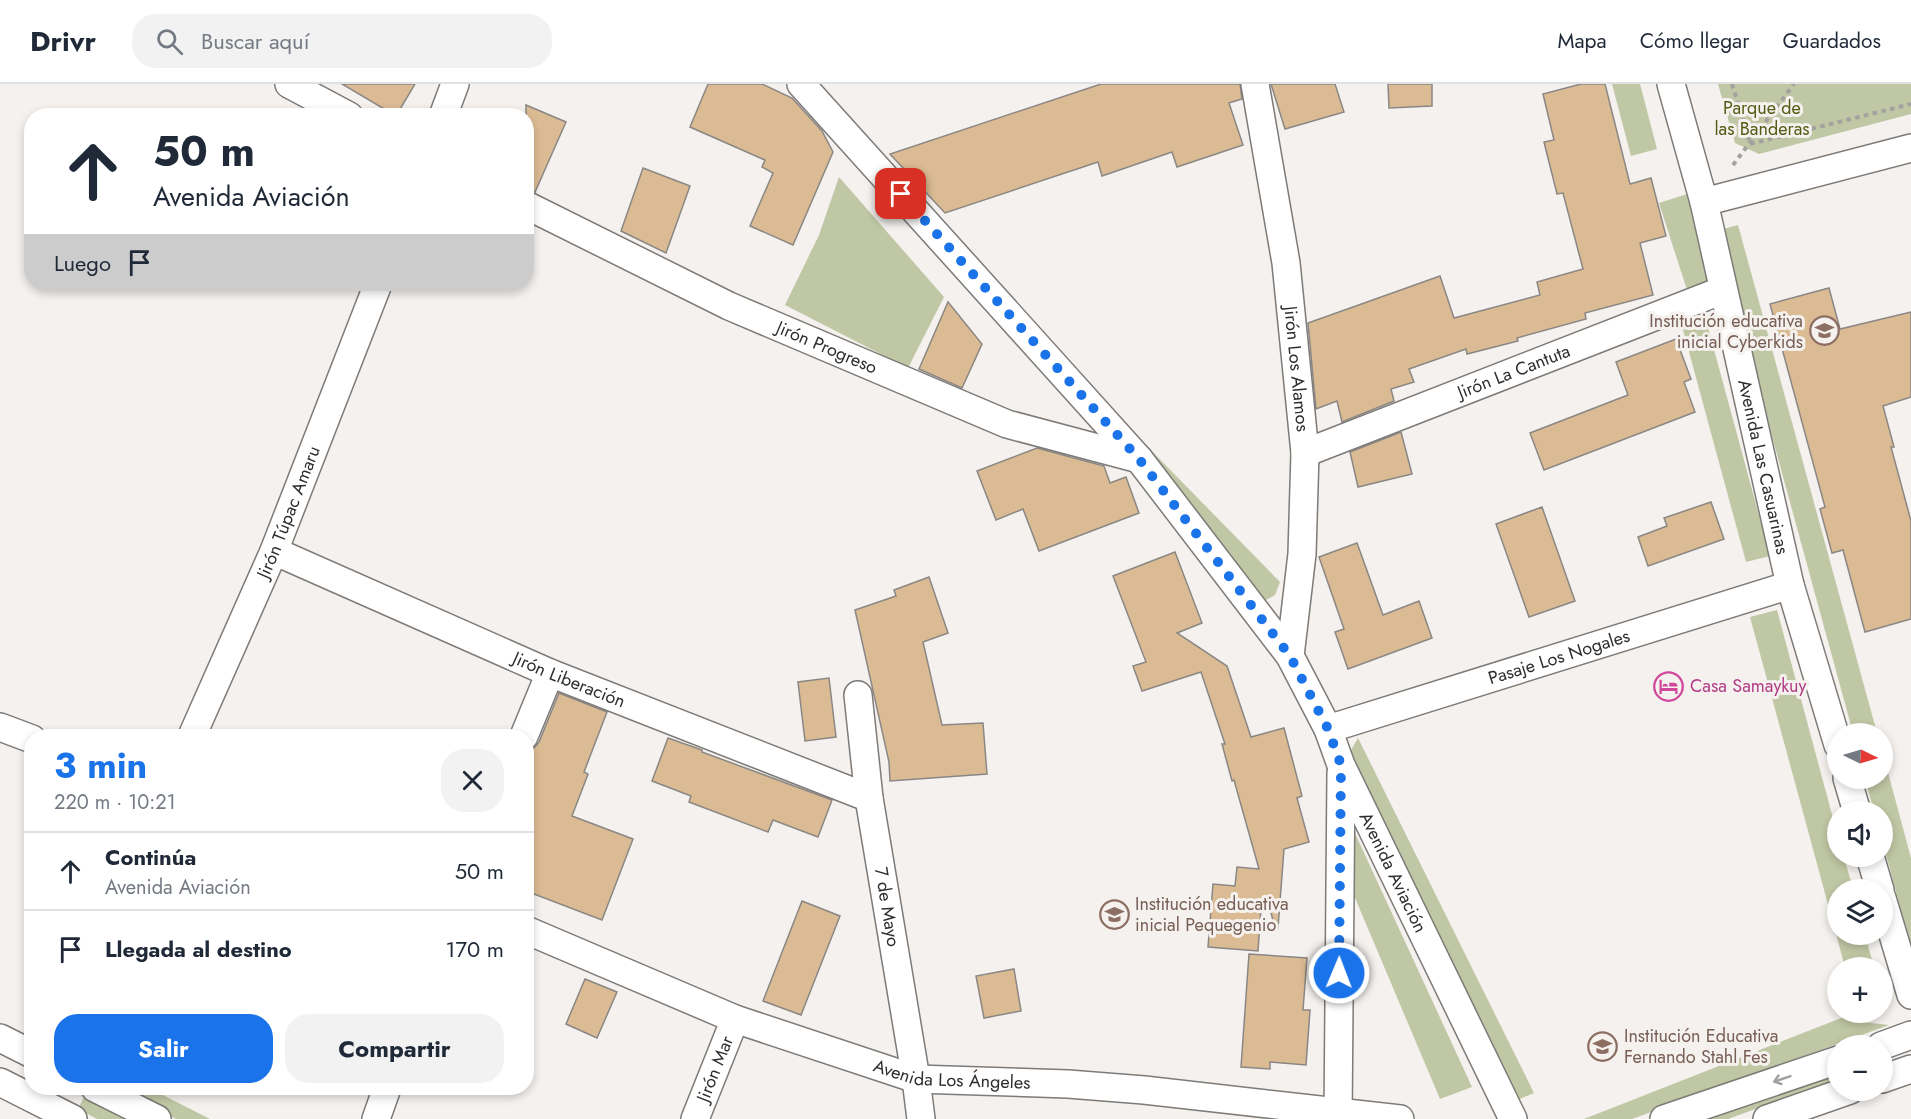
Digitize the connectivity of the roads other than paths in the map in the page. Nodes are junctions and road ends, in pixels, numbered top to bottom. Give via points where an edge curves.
1 (289, 84) edge
2 (455, 84) edge
3 (801, 84) edge
4 (1256, 84) edge
5 (1671, 84) edge
6 (335, 108) edge
7 (446, 108) edge
8 (1911, 148) edge
9 (1704, 202) junction
10 (534, 209) edge
11 (1723, 290) junction
12 (375, 291) edge
13 (1305, 453) junction
14 (1139, 459) junction
15 (274, 551) junction
16 (1790, 585) junction
17 (1290, 656) junction
18 (550, 673) junction
19 (858, 695) dead end
20 (1831, 723) edge
21 (0, 727) edge
22 (195, 729) edge
23 (527, 729) edge
24 (1328, 729) junction
25 (24, 736) edge
26 (1341, 765) junction
27 (869, 798) junction
28 (534, 933) edge
29 (1893, 935) edge
30 (1911, 995) edge
31 (735, 1019) junction
32 (1911, 1035) edge
33 (0, 1038) edge
34 (1893, 1042) edge
35 (24, 1050) edge
36 (1827, 1064) edge
37 (1911, 1070) edge
38 (1893, 1076) edge
39 (0, 1082) edge
40 (24, 1089) edge
41 (109, 1095) edge
42 (385, 1095) edge
43 (48, 1096) edge
44 (1827, 1098) edge
45 (915, 1103) edge
46 (1338, 1115) edge
47 (73, 1119) edge
48 (157, 1119) edge
49 (376, 1119) edge
50 (695, 1119) edge
51 (1400, 1119) edge
52 (1513, 1119) edge
53 (1664, 1119) edge
54 (1767, 1119) edge

1 - 6 street
2 - 7 street
3 - 14 street, Avenida Aviación
4 - 13 street, Jirón Los Alamos via 1286,263
5 - 9 street, Avenida Las Casuarinas
8 - 9 street
9 - 11 street, Avenida Las Casuarinas
10 - 14 street, Jirón Progreso via 729,306 1007,424
11 - 13 street, Jirón La Cantuta
11 - 16 street, Avenida Las Casuarinas
12 - 15 street, Jirón Túpac Amaru
13 - 17 street, Jirón Los Alamos via 1302,554
14 - 17 street, Avenida Aviación
15 - 18 street, Jirón Liberación
15 - 22 street, Jirón Túpac Amaru
16 - 20 street, Avenida Las Casuarinas
16 - 24 street, Pasaje Los Nogales
17 - 24 street, Avenida Aviación
18 - 23 street
18 - 27 street, Jirón Liberación
19 - 27 street, 7 de Mayo
21 - 25 street
24 - 26 street, Avenida Aviación
26 - 46 street
26 - 52 street, Avenida Aviación
27 - 45 street, 7 de Mayo
28 - 31 street, Avenida Los Ángeles
29 - 30 street
31 - 45 street, Avenida Los Ángeles
31 - 50 street, Jirón Mar
32 - 34 street
33 - 35 street
36 -> 53 street
37 - 38 street
39 - 40 street
41 - 48 street
42 - 49 street
43 - 47 street
44 - 54 street
45 - 46 street, Avenida Los Ángeles via 1068,1084
46 - 51 street, Avenida Los Ángeles

